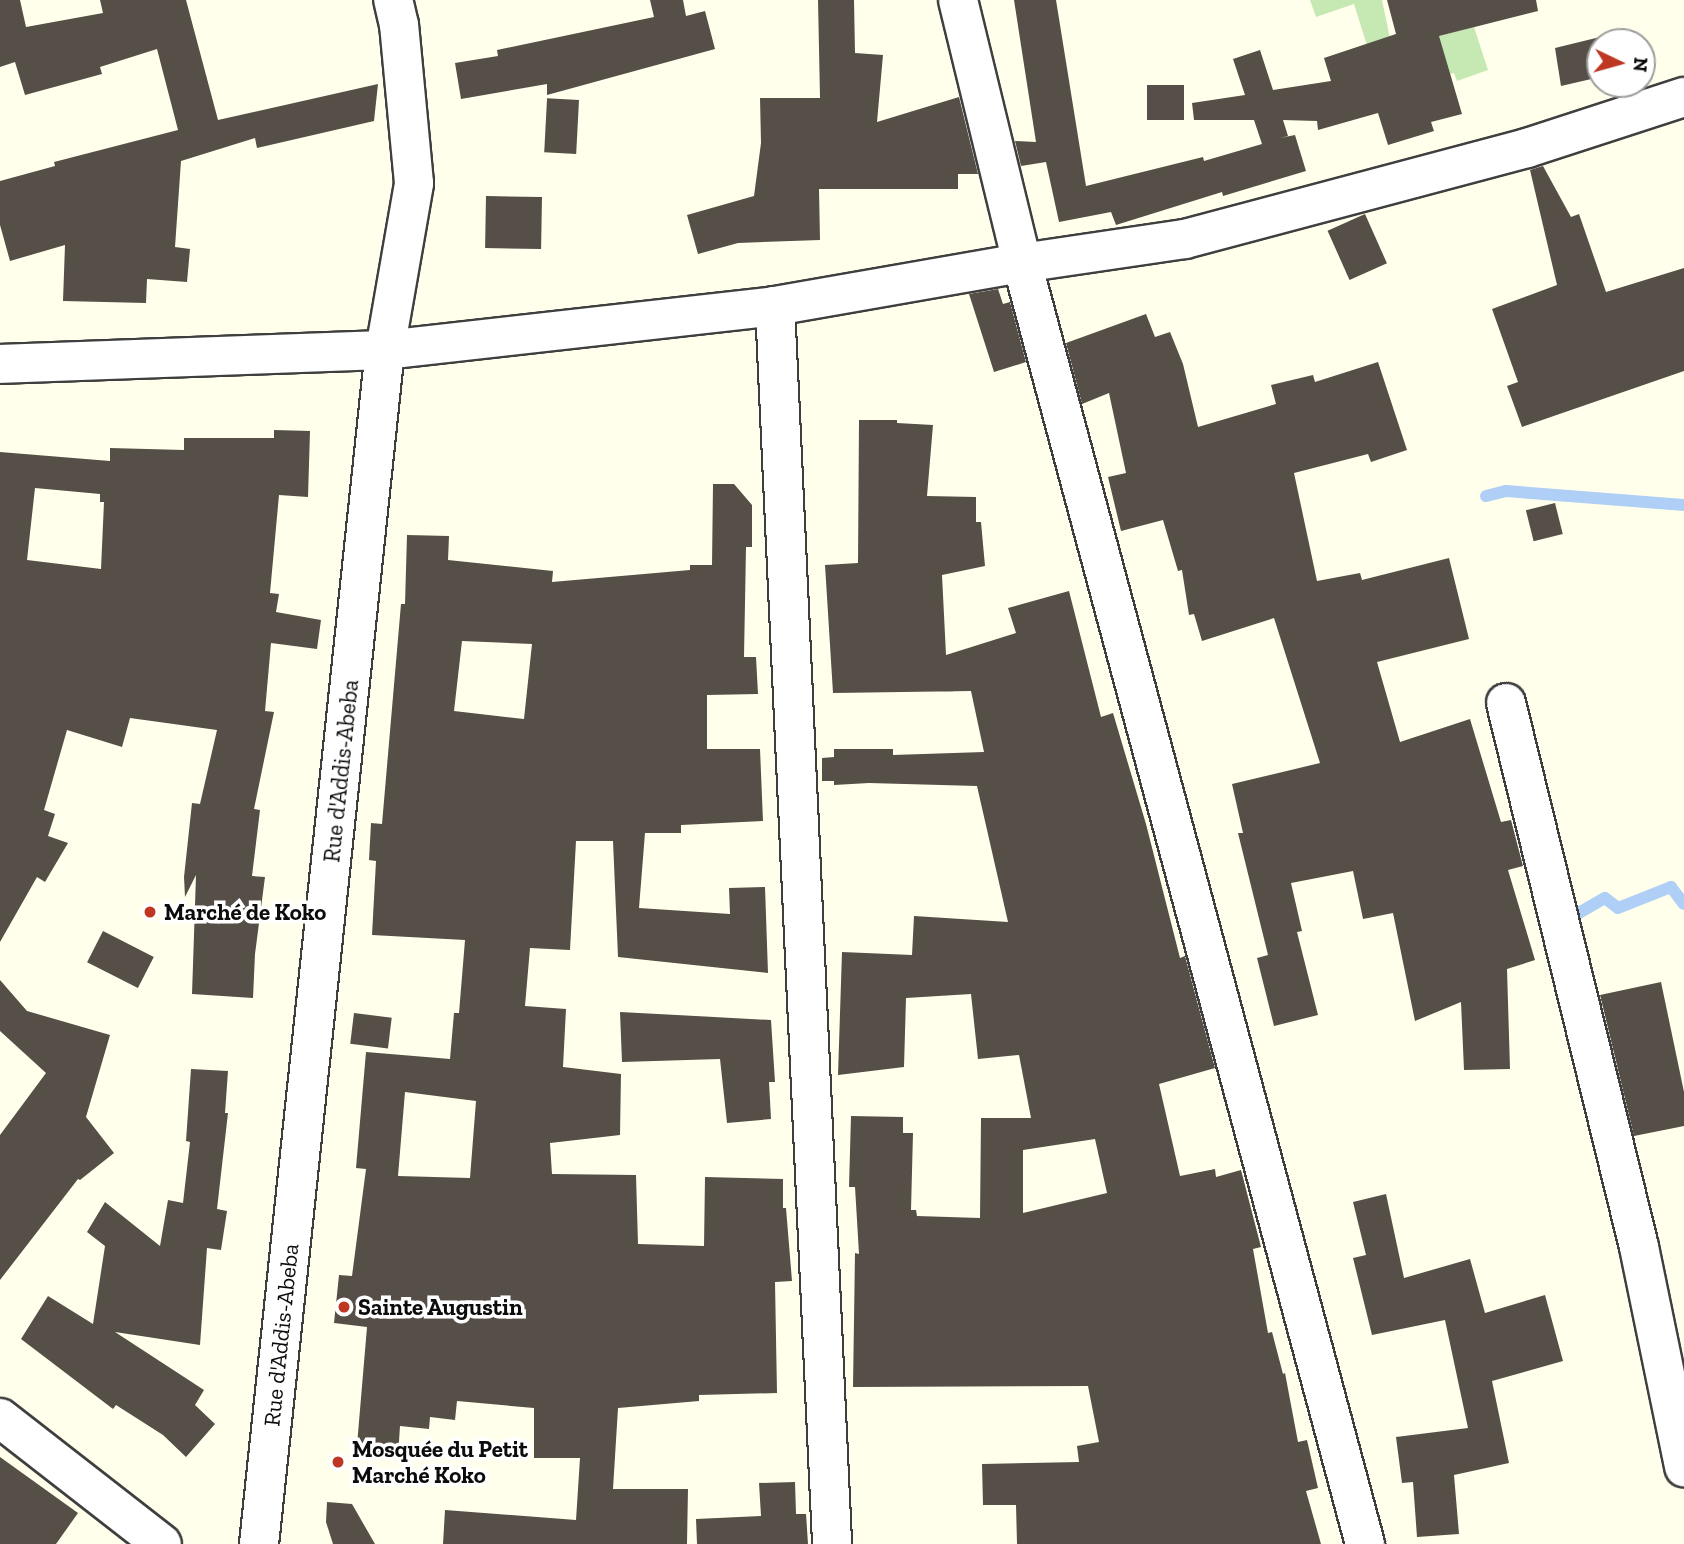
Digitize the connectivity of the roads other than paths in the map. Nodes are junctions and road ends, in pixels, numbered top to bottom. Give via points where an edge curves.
1 (393, 0) edge
2 (958, 0) edge
3 (1684, 97) edge
4 (1021, 263) junction
5 (775, 306) junction
6 (385, 350) junction
7 (2, 354) edge
8 (1506, 703) dead end
9 (0, 1418) edge
10 (1684, 1467) edge
11 (162, 1544) edge
12 (260, 1544) edge
13 (832, 1544) edge
14 (1365, 1544) edge

1 - 6 street, Rue d'Addis-Abeba via 414,183
2 - 4 street
3 - 4 street via 1527,148 1185,239
4 - 5 street
4 - 14 street
5 - 6 street
5 - 13 street
6 - 7 street
6 - 12 street, Rue d'Addis-Abeba
8 - 10 street via 1639,1247
9 - 11 street

